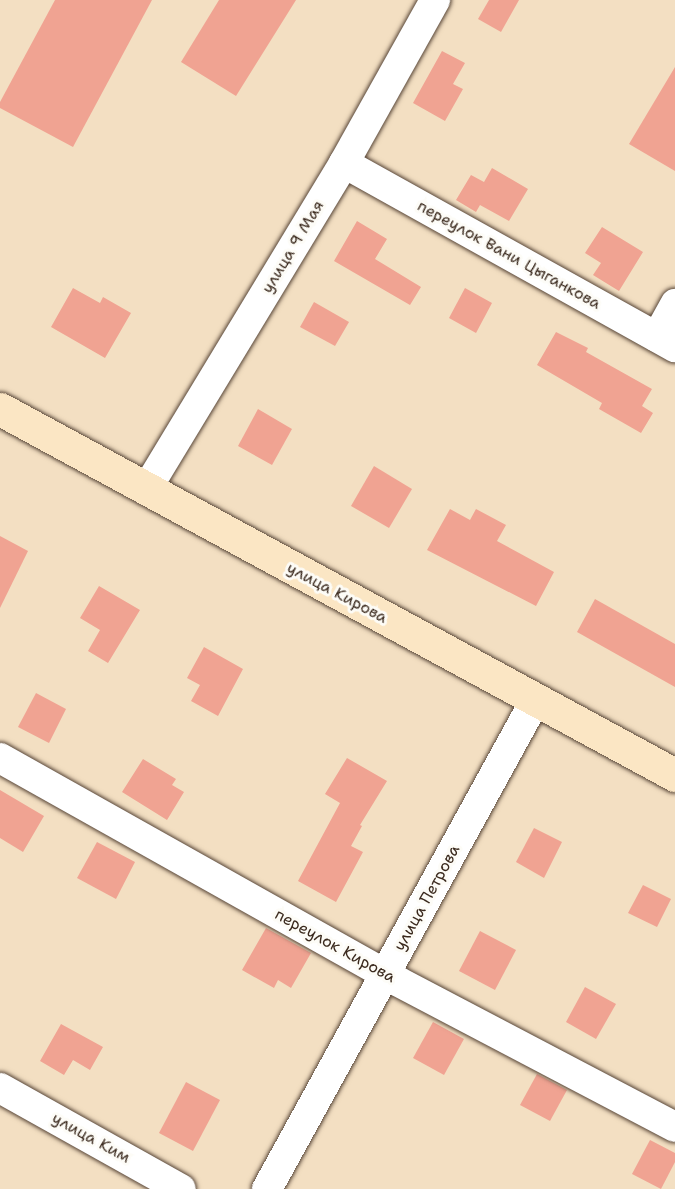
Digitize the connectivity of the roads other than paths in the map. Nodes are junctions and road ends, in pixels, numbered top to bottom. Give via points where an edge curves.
1 (435, 0) edge
2 (344, 163) junction
3 (675, 303) edge
4 (666, 342) edge
5 (0, 409) edge
6 (146, 490) junction
7 (535, 701) junction
8 (0, 758) edge
9 (675, 775) edge
10 (385, 974) junction
11 (0, 1088) edge
12 (675, 1127) edge
13 (182, 1189) edge
14 (267, 1189) edge

1 - 2 street, улица 9 Мая
2 - 4 street, переулок Вани Цыганкова
2 - 6 street, улица 9 Мая
3 - 4 street
5 - 6 street, улица Кирова
6 - 7 street, улица Кирова
7 - 9 street, улица Кирова
7 - 10 street, улица Петрова
8 - 10 street, переулок Кирова
10 - 12 street, переулок Кирова
10 - 14 street, улица Петрова
11 - 13 street, улица Ким

